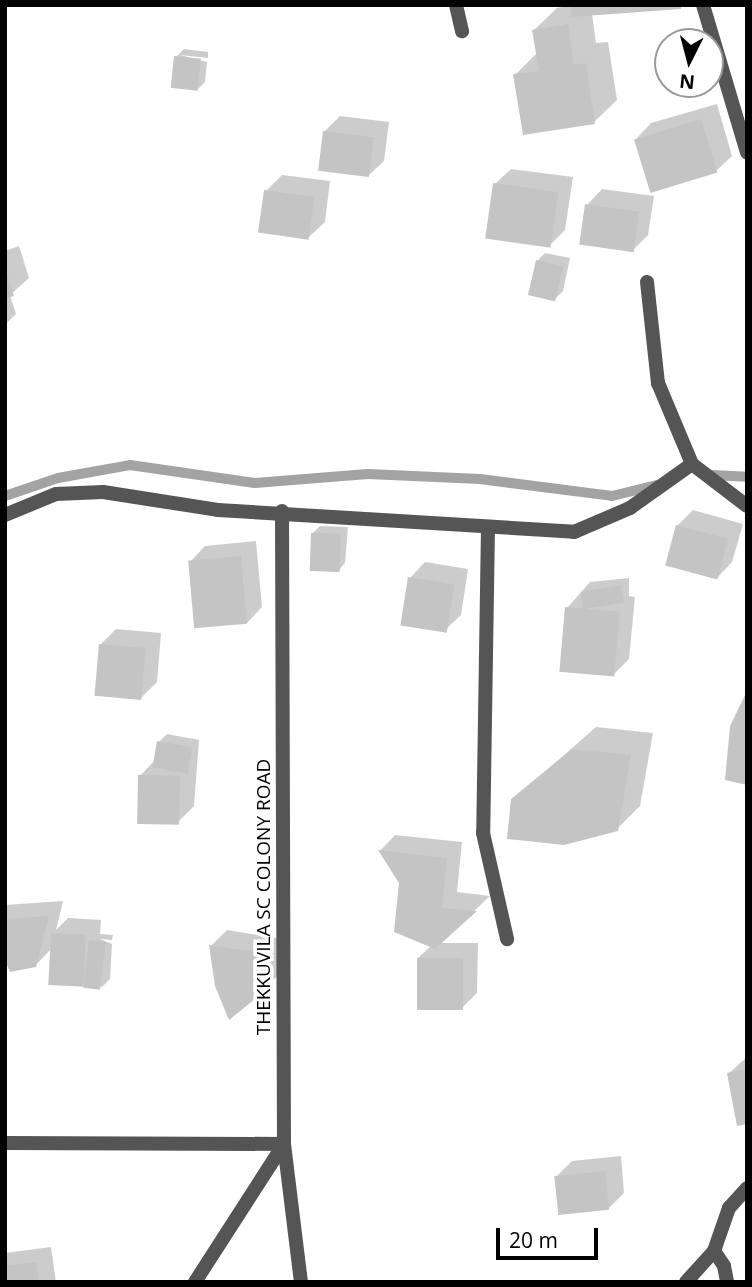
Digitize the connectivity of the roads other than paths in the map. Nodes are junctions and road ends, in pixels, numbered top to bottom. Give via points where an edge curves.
1 (456, 5) edge
2 (703, 5) edge
3 (462, 31) dead end
4 (747, 153) edge
5 (647, 282) dead end
6 (692, 464) junction
7 (747, 506) edge
8 (282, 511) junction
9 (5, 515) edge
10 (488, 527) junction
11 (507, 939) dead end
12 (5, 1143) edge
13 (284, 1144) junction
14 (747, 1188) edge
15 (713, 1251) junction
16 (195, 1282) edge
17 (301, 1282) edge
18 (686, 1282) edge
19 (727, 1282) edge

1 - 3 street
2 - 4 street
5 - 6 street via 658,383
6 - 7 street
6 - 10 street via 630,508 574,532
8 - 9 street via 218,510 103,492 57,494
8 - 10 street
8 - 13 street, THEKKUVILA SC COLONY ROAD
10 - 11 street via 483,833
12 - 13 street
13 - 16 street
13 - 17 street, THEKKUVILA SC COLONY ROAD
14 - 15 street via 729,1208
15 - 18 street
15 - 19 street via 724,1266

